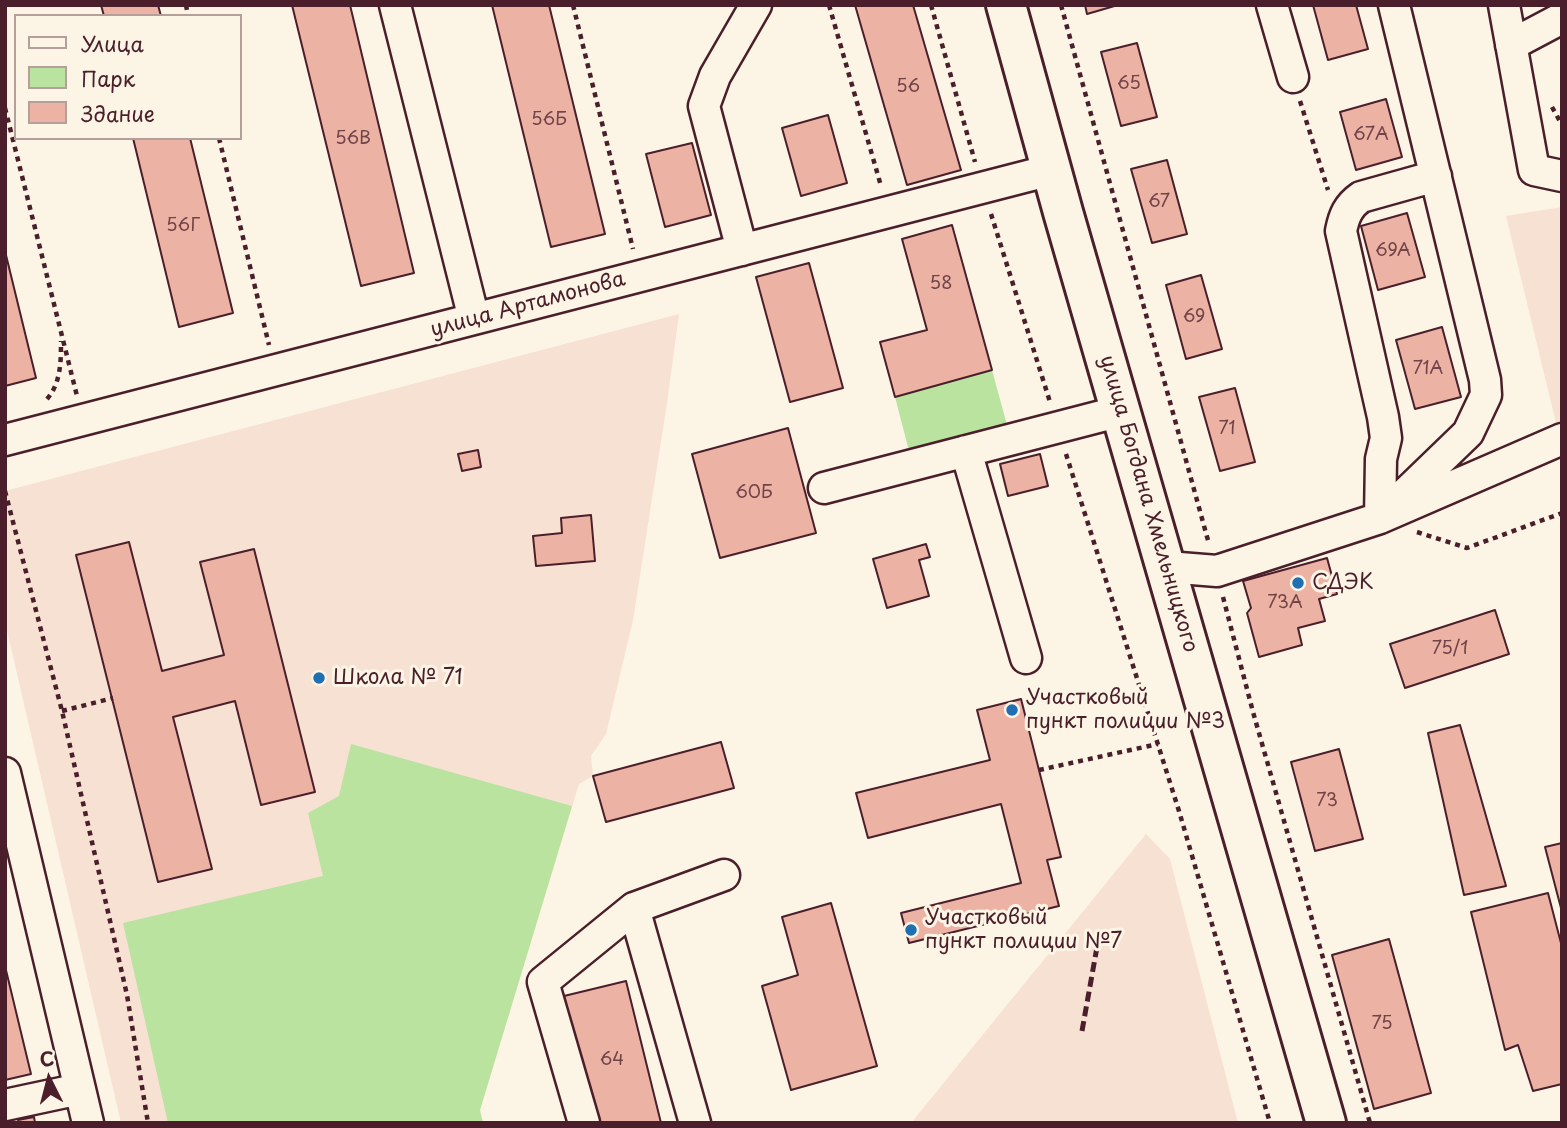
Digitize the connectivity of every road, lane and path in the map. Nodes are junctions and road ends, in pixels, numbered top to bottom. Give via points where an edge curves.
1 (395, 5) edge
2 (573, 5) edge
3 (756, 5) edge
4 (829, 5) edge
5 (1006, 5) edge
6 (1062, 5) edge
7 (1272, 5) edge
8 (1394, 5) edge
9 (1504, 5) edge
10 (1562, 18) edge
11 (1511, 46) junction
12 (1293, 77) joint
13 (5, 108) edge
14 (219, 140) edge
15 (1051, 170) junction
16 (1436, 176) junction
17 (1562, 176) edge
18 (889, 213) junction
19 (1341, 231) junction
20 (742, 250) junction
21 (639, 276) junction
22 (474, 319) junction
23 (61, 335) junction
24 (276, 370) junction
25 (40, 407) dead end
26 (1121, 411) junction
27 (83, 421) junction
28 (1562, 439) edge
29 (5, 440) edge
30 (966, 451) junction
31 (824, 488) dead end
32 (5, 491) edge
33 (1562, 513) edge
34 (1380, 518) junction
35 (1167, 567) junction
36 (1216, 570) junction
37 (1026, 658) dead end
38 (113, 698) dead end
39 (62, 710) junction
40 (1158, 744) dead end
41 (1039, 770) dead end
42 (5, 774) edge
43 (1193, 861) dead end
44 (724, 875) dead end
45 (634, 908) junction
46 (80, 1089) junction
47 (5, 1105) edge
48 (88, 1123) edge
49 (148, 1123) edge
50 (584, 1123) edge
51 (695, 1123) edge
52 (1270, 1123) edge
53 (1326, 1123) edge
54 (1370, 1123) edge

1 - 22 street
2 - 21 path
3 - 20 street via 715,76 704,106
4 - 18 path
5 - 15 main road, улица Богдана Хмельницкого
6 - 36 path
7 - 12 street
8 - 16 street
9 - 11 street
10 - 11 street
11 - 17 street via 1534,170
12 - 19 path
13 - 23 path
14 - 24 path
15 - 18 street, улица Артамонова
15 - 26 main road, улица Богдана Хмельницкого
16 - 19 street via 1361,197 1351,204
16 - 34 street via 1486,395 1468,432
18 - 20 street, улица Артамонова
19 - 34 street via 1383,417
20 - 21 street, улица Артамонова
21 - 22 street, улица Артамонова
22 - 24 street, улица Артамонова
23 - 25 path via 54,391
23 - 27 path
24 - 27 street, улица Артамонова
26 - 30 street
26 - 35 main road, улица Богдана Хмельницкого
27 - 29 street, улица Артамонова
28 - 34 street
30 - 31 street
30 - 37 street
32 - 39 path
33 - 34 path via 1467,548
34 - 36 street
35 - 36 street
35 - 53 main road, улица Богдана Хмельницкого
36 - 54 path
38 - 39 path
39 - 49 path via 127,995
40 - 41 path
42 - 46 street
43 - 52 path
44 - 45 street
45 - 50 street via 543,982
45 - 51 street
46 - 47 street
46 - 48 street

